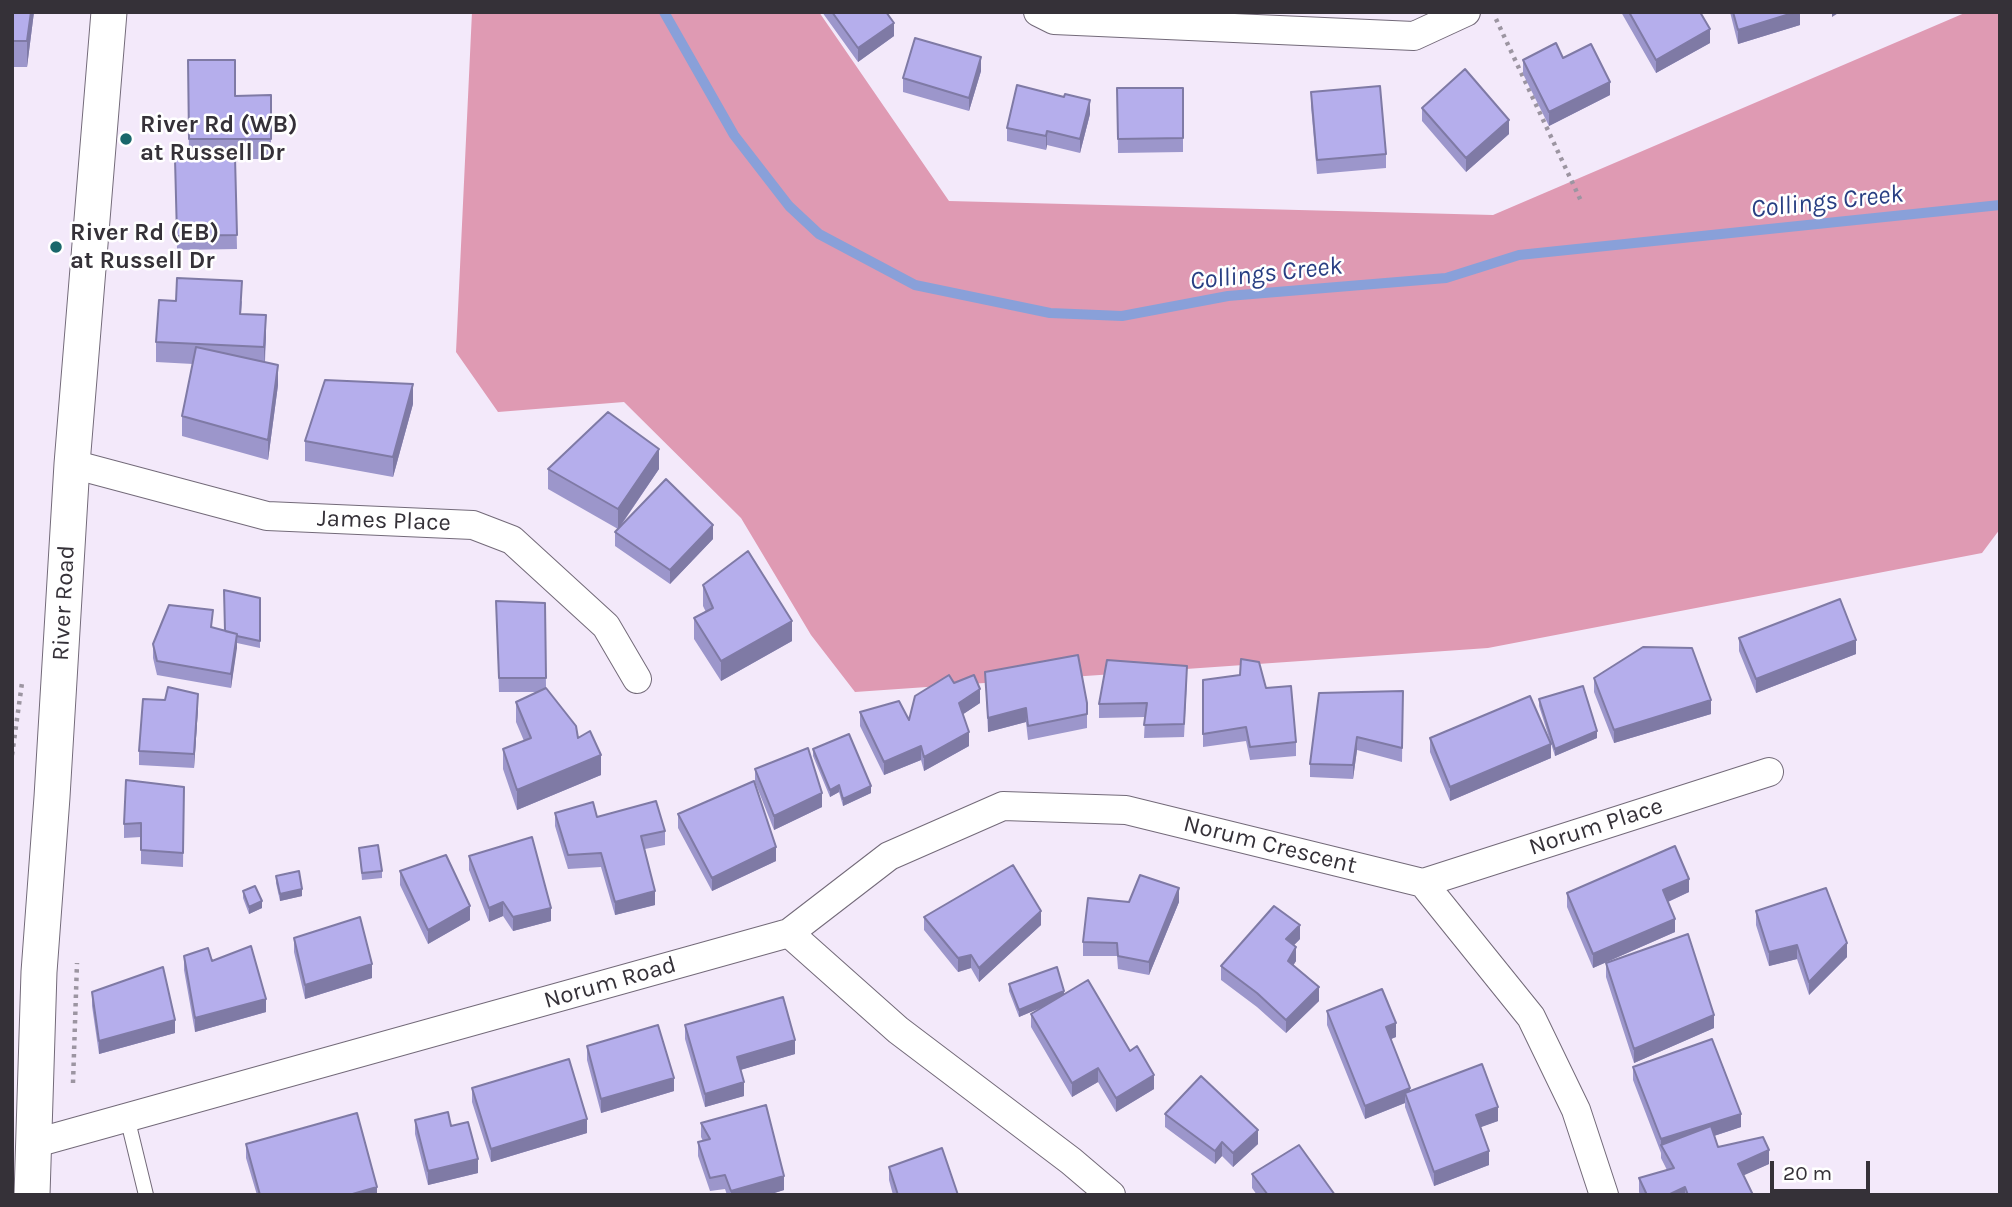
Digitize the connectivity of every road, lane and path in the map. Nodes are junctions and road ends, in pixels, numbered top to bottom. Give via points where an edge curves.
1 (108, 12) edge
2 (1038, 12) edge
3 (1466, 12) edge
4 (1493, 12) edge
5 (1581, 201) dead end
6 (72, 464) junction
7 (637, 678) dead end
8 (1769, 772) dead end
9 (1423, 883) junction
10 (789, 933) junction
11 (26, 976) edge
12 (127, 1118) junction
13 (32, 1144) junction
14 (32, 1195) edge
15 (146, 1195) edge
16 (1111, 1195) edge
17 (1604, 1195) edge

1 - 6 street, River Road
2 - 3 street via 1054,20 1414,36
4 - 5 path
6 - 7 street, James Place via 267,516 473,524 512,540 607,626
6 - 11 street, River Road via 52,797
8 - 9 street, Norum Place
9 - 10 street, Norum Crescent via 1126,810 1003,806 889,856
9 - 17 street via 1531,1017 1576,1110
10 - 12 street, Norum Road
10 - 16 street via 898,1030
11 - 13 street, River Road
12 - 13 street, Norum Road
12 - 15 lane
13 - 14 street, River Road

